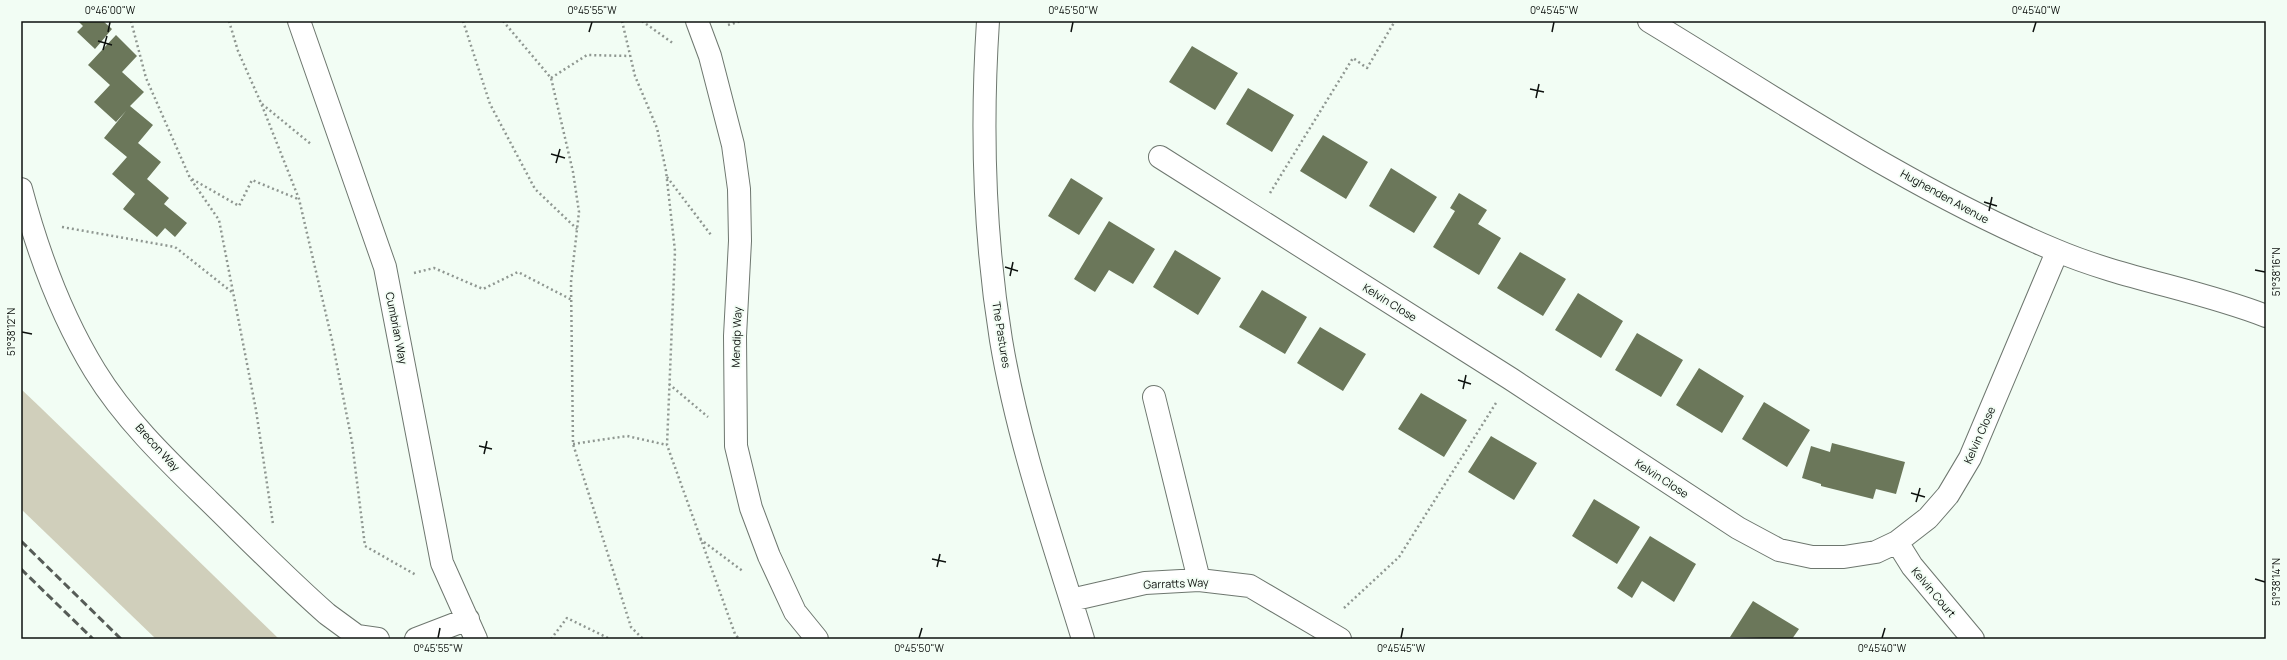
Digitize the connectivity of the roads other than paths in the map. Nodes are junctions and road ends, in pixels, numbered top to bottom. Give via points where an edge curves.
1 (299, 21) edge
2 (697, 21) edge
3 (988, 21) edge
4 (1649, 21) edge
5 (1160, 157) dead end
6 (21, 189) edge
7 (28, 232) edge
8 (2057, 252) junction
9 (2266, 316) edge
10 (1154, 397) dead end
11 (1897, 542) junction
12 (1199, 580) junction
13 (1071, 600) junction
14 (472, 629) edge
15 (378, 639) edge
16 (416, 639) edge
17 (817, 639) edge
18 (1084, 639) edge
19 (1340, 639) edge
20 (1973, 639) edge

1 - 14 street, Cumbrian Way via 360,192 387,277 442,563
2 - 17 street, Mendip Way via 710,56 732,145 739,188 740,253 735,336 736,446 751,508 769,556 795,612
3 - 13 street, The Pastures via 984,86 987,221 1001,340 1023,440
4 - 8 street, Hughenden Avenue via 1925,186 1980,216
5 - 11 street, Kelvin Close via 1511,379 1738,528 1779,550 1812,557 1844,557 1876,552
6 - 7 street, Brecon Way
7 - 15 street, Brecon Way via 72,330 96,372 123,409 160,452 327,614 357,636
8 - 9 street, Hughenden Avenue
8 - 11 street, Kelvin Close via 1970,458 1948,496 1928,518
10 - 12 street
11 - 20 street, Kelvin Court via 1912,566
12 - 13 street, Garratts Way via 1145,583
12 - 19 street, Garratts Way via 1250,586
13 - 18 street, The Pastures
14 - 16 street

